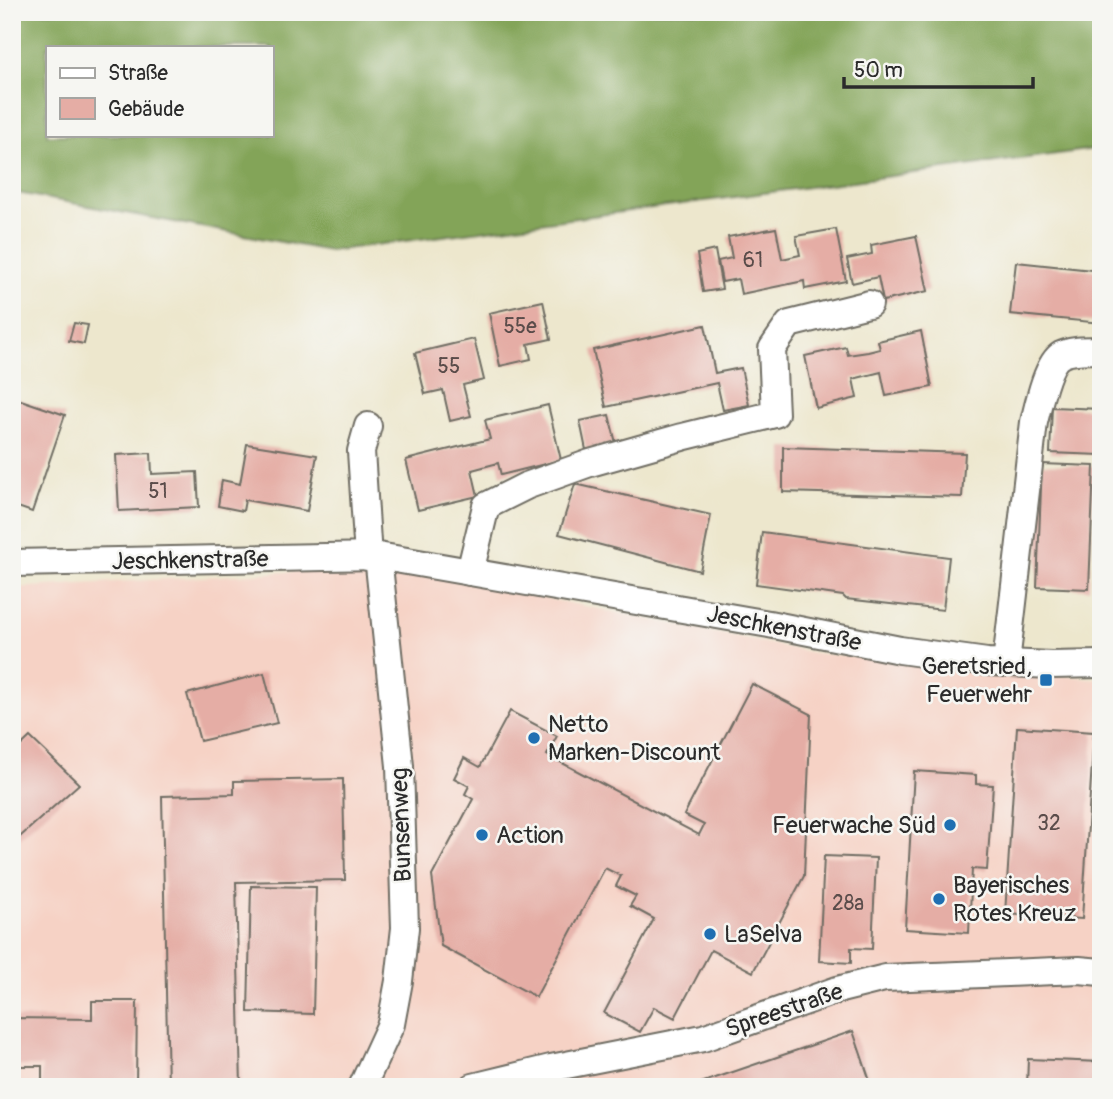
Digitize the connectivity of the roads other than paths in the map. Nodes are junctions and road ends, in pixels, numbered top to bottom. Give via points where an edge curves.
1 (869, 304) dead end
2 (1101, 350) edge
3 (368, 425) dead end
4 (373, 557) junction
5 (12, 564) edge
6 (470, 572) junction
7 (1006, 663) junction
8 (1101, 664) edge
9 (1101, 972) edge
10 (362, 1087) edge
11 (473, 1087) edge

1 - 6 street via 789,324 772,349 775,414 590,463 486,506
2 - 7 street via 1059,356 1042,393 1034,422
3 - 4 street via 361,451
4 - 5 street, Jeschkenstraße
4 - 6 street, Jeschkenstraße
4 - 10 street, Bunsenweg via 400,766 405,928 391,1024
6 - 7 street, Jeschkenstraße via 900,650
7 - 8 street, Jeschkenstraße
9 - 11 street, Spreestraße via 885,978 837,990 703,1038

